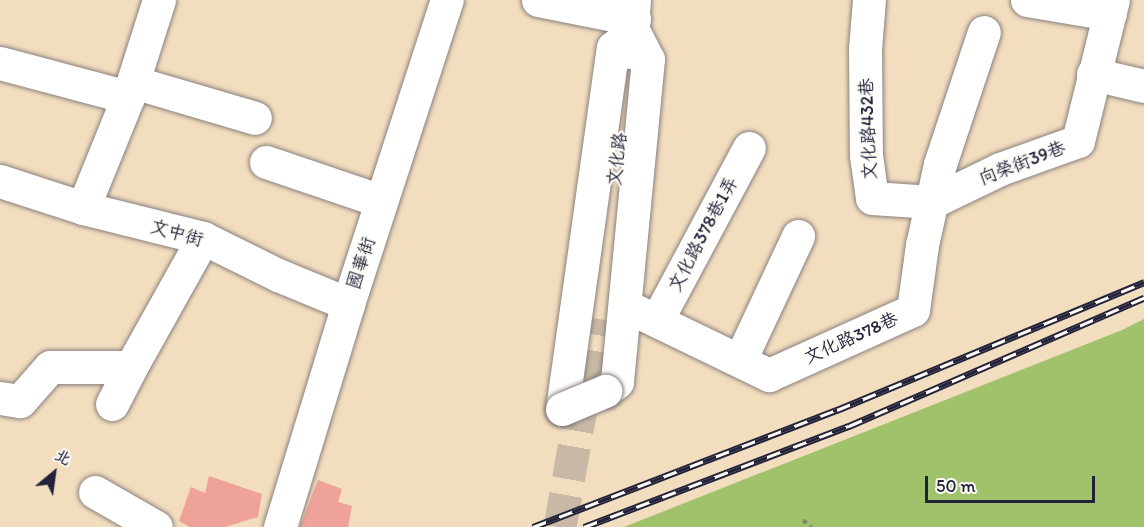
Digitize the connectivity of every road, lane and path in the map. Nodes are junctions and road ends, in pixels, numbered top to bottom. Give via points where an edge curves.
1 (159, 0) edge
2 (447, 0) edge
3 (538, 0) edge
4 (869, 0) edge
5 (1027, 0) edge
6 (1111, 7) edge
7 (634, 16) edge
8 (984, 32) dead end
9 (0, 63) edge
10 (1093, 74) junction
11 (1144, 86) edge
12 (130, 89) junction
13 (255, 118) dead end
14 (749, 148) dead end
15 (266, 162) dead end
16 (0, 181) edge
17 (381, 201) junction
18 (932, 202) junction
19 (84, 208) junction
20 (798, 236) dead end
21 (203, 238) junction
22 (348, 304) junction
23 (612, 312) junction
24 (657, 320) junction
25 (740, 360) junction
26 (131, 367) junction
27 (0, 398) edge
28 (112, 404) dead end
29 (95, 492) dead end
30 (803, 520) dead end
31 (156, 527) edge
32 (280, 527) edge
33 (810, 527) edge

1 - 12 street
2 - 17 street, 國華街
3 - 7 street
4 - 18 street, 文化路432巷 via 865,49 866,155 872,198
5 - 6 street
6 - 10 street, 向榮街39巷
7 - 23 street, 文化路
7 - 23 street, 文化路, bridge via 613,48 562,409 605,391 616,382
8 - 18 street, 文化路378巷 via 940,164
9 - 12 street
10 - 11 street
10 - 18 street, 向榮街39巷 via 1078,141 1000,169
12 - 13 street
12 - 19 street
14 - 24 street, 文化路378巷1弄
15 - 17 street
16 - 19 street, 文中街
17 - 22 street, 國華街
18 - 25 street, 文化路378巷 via 913,310 769,375
19 - 21 street, 文中街
20 - 25 street
21 - 22 street, 文中街
21 - 26 street
22 - 32 street, 國華街
23 - 24 street, 文化路378巷
24 - 25 street, 文化路378巷
26 - 27 street via 50,367 20,401
26 - 28 street
29 - 31 street
30 - 33 path

